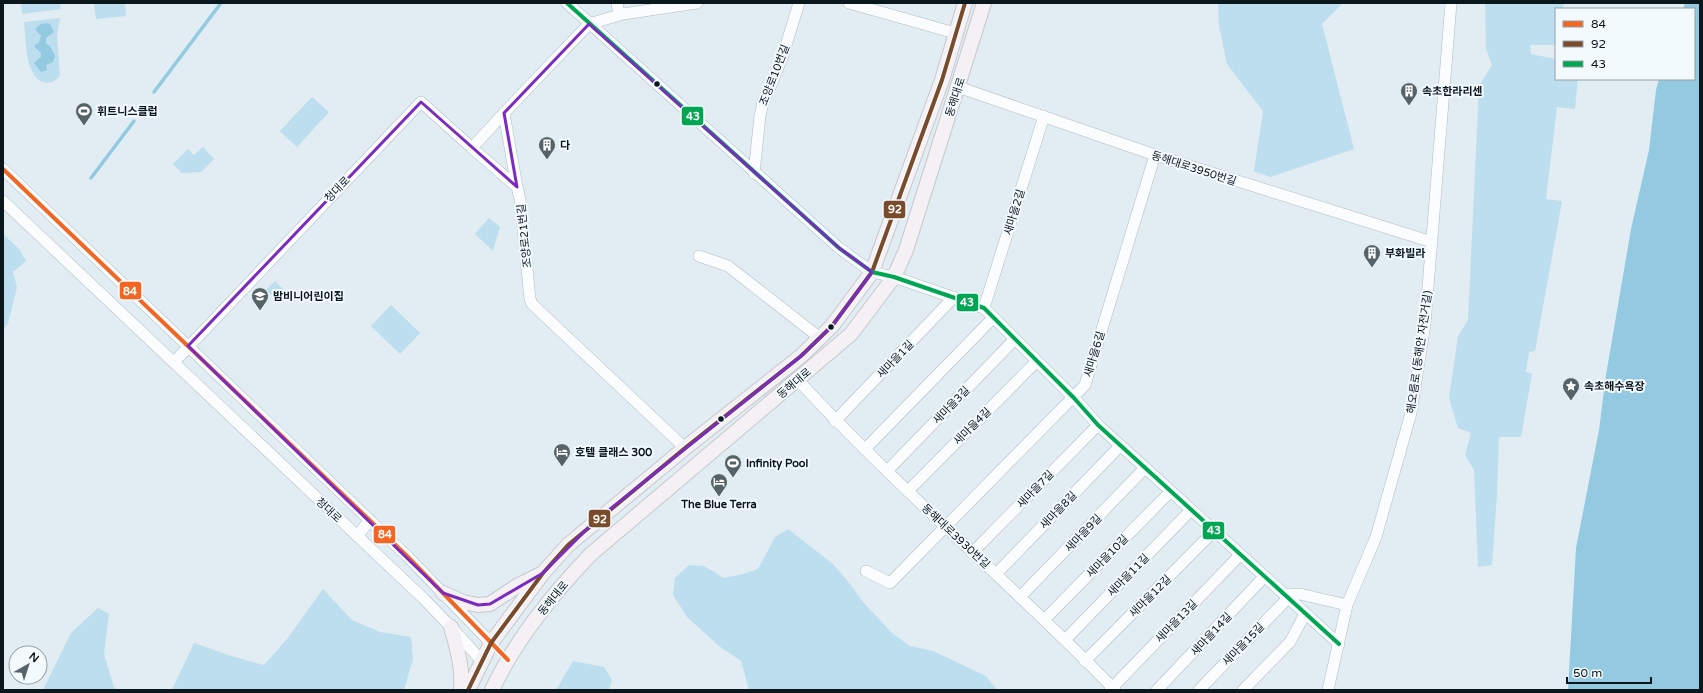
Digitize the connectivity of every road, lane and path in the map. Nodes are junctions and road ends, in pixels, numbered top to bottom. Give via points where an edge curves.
1 (566, 3) edge
2 (617, 3) edge
3 (697, 3) edge
4 (799, 3) edge
5 (849, 3) edge
6 (965, 3) edge
7 (984, 3) edge
8 (1451, 3) edge
9 (673, 4) edge
10 (619, 15) junction
11 (589, 24) junction
12 (955, 34) junction
13 (973, 39) junction
14 (958, 87) junction
15 (504, 113) junction
16 (1044, 116) junction
17 (472, 148) junction
18 (1155, 156) junction
19 (3, 169) edge
20 (754, 173) junction
21 (517, 187) junction
22 (3, 202) edge
23 (1432, 242) junction
24 (699, 256) dead end
25 (872, 272) junction
26 (894, 277) junction
27 (954, 297) junction
28 (984, 308) junction
29 (993, 318) junction
30 (820, 338) junction
31 (1015, 339) junction
32 (188, 346) junction
33 (174, 362) junction
34 (1036, 362) junction
35 (798, 380) junction
36 (1074, 398) junction
37 (836, 421) junction
38 (1098, 425) junction
39 (1120, 446) junction
40 (685, 448) junction
41 (865, 450) junction
42 (1145, 468) junction
43 (887, 471) junction
44 (908, 491) junction
45 (1170, 492) junction
46 (1191, 510) junction
47 (370, 520) junction
48 (945, 528) junction
49 (1214, 532) junction
50 (357, 536) junction
51 (972, 553) junction
52 (1240, 555) junction
53 (866, 571) dead end
54 (543, 573) junction
55 (996, 574) junction
56 (1264, 577) junction
57 (443, 592) junction
58 (1020, 597) junction
59 (1286, 597) junction
60 (1347, 605) junction
61 (1305, 614) junction
62 (1044, 620) junction
63 (451, 627) junction
64 (1065, 640) junction
65 (491, 643) junction
66 (1339, 644) junction
67 (508, 660) junction
68 (482, 661) junction
69 (1085, 661) junction
70 (498, 677) junction
71 (1113, 689) edge
72 (461, 690) edge
73 (468, 690) edge
74 (492, 690) edge
75 (1157, 690) edge
76 (1199, 690) edge
77 (1243, 690) edge
78 (1328, 690) edge

1 - 11 street
2 - 10 street
3 - 9 street
4 - 20 street, 조양로10번길 via 783,55 763,102
5 - 12 street
6 - 12 main road, 동해대로
7 - 13 main road, 동해대로
8 - 23 street, 해오름로 (동해안 자전거길)
9 - 10 street
10 - 11 street
11 - 15 street
11 - 20 street
12 - 13 main road
12 - 25 main road, 동해대로 via 942,80
13 - 14 main road, 동해대로
14 - 16 street, 동해대로3950번길
14 - 26 main road, 동해대로 via 906,250
15 - 17 street
15 - 21 street, 조양로21번길
16 - 18 street, 동해대로3950번길
16 - 28 street, 새마을2길
17 - 21 street
17 - 32 street, 청대로 via 421,102
18 - 23 street, 동해대로3950번길
18 - 36 street, 새마을6길 via 1085,385
19 - 32 street, 청대로
20 - 25 street via 839,248
21 - 40 street, 조양로21번길 via 532,304
22 - 33 street, 청대로
23 - 60 street, 해오름로 (동해안 자전거길) via 1425,324 1411,413 1376,537
24 - 30 street via 728,266
25 - 26 street
25 - 30 main road, 동해대로
26 - 27 street
26 - 35 main road, 동해대로 via 851,334
27 - 28 street
27 - 37 street, 새마을1길
28 - 29 street
29 - 31 street
29 - 41 street
30 - 40 main road, 동해대로
31 - 34 street
31 - 43 street, 새마을3길
32 - 33 street, 청대로
32 - 47 street, 청대로
33 - 50 street, 청대로
34 - 36 street
34 - 44 street, 새마을4길
35 - 37 street, 동해대로3930번길
35 - 67 main road, 동해대로 via 591,554 550,600
36 - 38 street
36 - 48 street, 새마을6길
37 - 41 street, 동해대로3930번길
38 - 39 street
38 - 51 street, 새마을7길
39 - 42 street
39 - 55 street, 새마을8길
40 - 54 main road, 동해대로 via 576,538
41 - 43 street, 동해대로3930번길
42 - 45 street
42 - 58 street, 새마을9길
43 - 44 street, 동해대로3930번길
44 - 48 street, 동해대로3930번길
45 - 46 street
45 - 62 street, 새마을10길
46 - 49 street
46 - 64 street, 새마을11길
47 - 50 street
47 - 57 street, 청대로
48 - 51 street, 동해대로3930번길
48 - 53 street, 새마을6길 via 890,583
49 - 52 street
49 - 69 street, 새마을12길
50 - 63 street, 청대로
51 - 55 street, 동해대로3930번길
52 - 56 street
52 - 71 street, 새마을13길
54 - 57 main road via 490,604 463,602
54 - 65 main road, 동해대로
55 - 58 street, 동해대로3930번길
56 - 59 street
56 - 75 street, 새마을14길
57 - 65 street, 청대로
58 - 62 street, 동해대로3930번길
59 - 60 street via 1300,594
59 - 61 street
59 - 76 street, 새마을15길
60 - 66 street, 해오름로 (동해안 자전거길)
61 - 66 street
61 - 77 street via 1290,642
62 - 64 street, 동해대로3930번길
63 - 68 street, 청대로
63 - 72 main road via 460,659
64 - 69 street, 동해대로3930번길
65 - 67 main road
65 - 68 main road, 동해대로
66 - 78 street, 해오름로 (동해안 자전거길)
67 - 70 main road, 동해대로
68 - 70 main road
68 - 73 main road, 동해대로
69 - 71 street, 동해대로3930번길
70 - 74 main road, 동해대로

